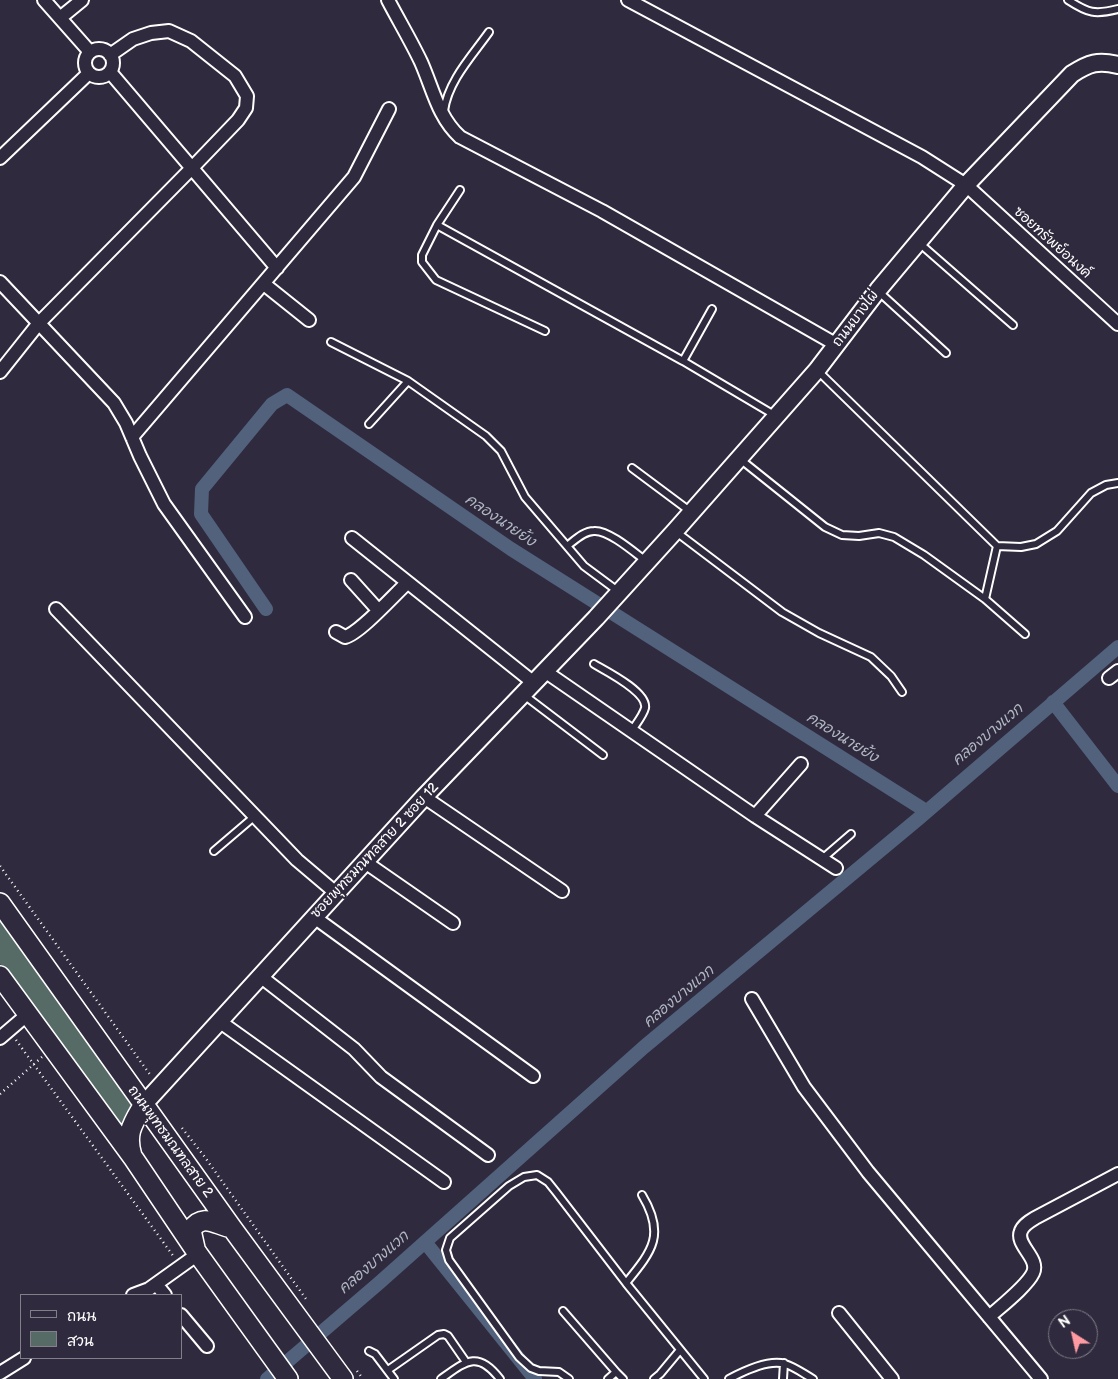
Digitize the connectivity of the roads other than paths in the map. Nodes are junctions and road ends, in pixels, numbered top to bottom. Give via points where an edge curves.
1 (44, 0) edge
2 (82, 0) edge
3 (388, 0) edge
4 (628, 0) edge
5 (1068, 0) edge
6 (1118, 9) edge
7 (60, 18) junction
8 (489, 32) dead end
9 (90, 52) junction
10 (110, 55) junction
11 (1118, 64) edge
12 (110, 72) junction
13 (89, 73) junction
14 (389, 109) dead end
15 (443, 117) junction
16 (0, 158) edge
17 (191, 169) junction
18 (966, 184) junction
19 (460, 190) dead end
20 (437, 225) junction
21 (917, 242) junction
22 (277, 268) junction
23 (0, 282) edge
24 (264, 284) junction
25 (878, 290) junction
26 (712, 309) dead end
27 (309, 320) dead end
28 (39, 323) junction
29 (1118, 324) edge
30 (1013, 325) dead end
31 (544, 331) dead end
32 (331, 342) dead end
33 (837, 345) junction
34 (946, 353) dead end
35 (683, 361) junction
36 (817, 370) junction
37 (0, 372) edge
38 (408, 381) junction
39 (777, 417) junction
40 (369, 424) dead end
41 (132, 437) junction
42 (740, 459) junction
43 (632, 468) dead end
44 (1118, 482) edge
45 (692, 513) junction
46 (675, 531) junction
47 (352, 538) dead end
48 (567, 546) junction
49 (997, 546) junction
50 (647, 562) junction
51 (351, 580) dead end
52 (407, 583) junction
53 (615, 597) junction
54 (985, 599) junction
55 (56, 609) dead end
56 (378, 610) junction
57 (245, 617) dead end
58 (336, 632) dead end
59 (1025, 634) dead end
60 (594, 664) dead end
61 (546, 672) junction
62 (529, 689) junction
63 (902, 692) dead end
64 (631, 732) junction
65 (603, 755) dead end
66 (801, 764) dead end
67 (424, 797) junction
68 (254, 816) junction
69 (755, 816) junction
70 (851, 834) dead end
71 (214, 851) dead end
72 (822, 859) junction
73 (365, 862) junction
74 (836, 868) dead end
75 (562, 891) dead end
76 (336, 893) junction
77 (0, 903) edge
78 (314, 917) junction
79 (453, 923) dead end
80 (0, 976) edge
81 (260, 976) junction
82 (752, 998) dead end
83 (28, 1014) junction
84 (219, 1021) junction
85 (4, 1034) edge
86 (533, 1076) dead end
87 (144, 1104) junction
88 (488, 1155) dead end
89 (134, 1159) junction
90 (1118, 1174) edge
91 (444, 1182) dead end
92 (642, 1195) dead end
93 (232, 1228) junction
94 (193, 1256) junction
95 (626, 1283) junction
96 (156, 1284) junction
97 (136, 1294) edge
98 (164, 1294) edge
99 (563, 1311) dead end
100 (839, 1313) dead end
101 (182, 1316) edge
102 (989, 1317) junction
103 (207, 1346) dead end
104 (680, 1350) junction
105 (369, 1351) dead end
106 (22, 1359) edge
107 (466, 1362) junction
108 (784, 1363) junction
109 (388, 1370) junction
110 (0, 1372) edge
111 (616, 1372) junction
112 (347, 1375) edge
113 (7, 1379) edge
114 (288, 1379) edge
115 (394, 1379) edge
116 (441, 1379) edge
117 (500, 1379) edge
118 (569, 1379) edge
119 (608, 1379) edge
120 (623, 1379) edge
121 (654, 1379) edge
122 (704, 1379) edge
123 (729, 1379) edge
124 (783, 1379) edge
125 (813, 1379) edge
126 (892, 1379) edge
127 (1041, 1379) edge

1 - 7 street
2 - 7 street
3 - 15 street via 421,62
4 - 18 street, ซอยทรัพย์อนงค์ via 922,157
5 - 6 lane via 1090,13
7 - 9 street
8 - 15 lane via 452,86
9 - 10 street via 98,49
9 - 13 street via 85,60
10 - 12 street via 113,66
10 - 17 street via 133,39 169,31 191,41 235,76 247,96 246,108
11 - 18 street, ถนนบางไผ่ via 1096,62 1072,74
12 - 13 street via 97,78
12 - 17 street
13 - 16 street
14 - 22 street via 354,176
15 - 33 street via 460,137 602,211
17 - 22 street
17 - 28 street
18 - 21 street, ถนนบางไผ่
18 - 29 street, ซอยทรัพย์อนงค์
19 - 20 lane
20 - 31 lane via 422,255 422,262 436,280
20 - 35 lane
21 - 25 street, ถนนบางไผ่
21 - 30 lane
22 - 24 street
23 - 28 street
24 - 27 street
24 - 41 street
25 - 33 street, ถนนบางไผ่
25 - 34 lane
26 - 35 lane
28 - 37 street
28 - 41 street via 114,403
32 - 38 lane
33 - 36 street, ถนนบางไผ่
35 - 39 lane
36 - 39 street, ถนนบางไผ่
36 - 49 lane
38 - 40 lane
38 - 48 lane via 486,436 501,451 525,497
39 - 42 street, ถนนบางไผ่
41 - 57 street via 164,504
42 - 45 street, ถนนบางไผ่
42 - 54 lane via 825,527 842,535 879,533 894,538 924,555
43 - 45 lane
44 - 49 lane via 1091,493 1057,531 1036,544
45 - 46 street, ถนนบางไผ่
46 - 50 street, ถนนบางไผ่
46 - 63 lane via 782,612 871,657 892,676
47 - 52 street
48 - 50 lane via 594,530 608,535
48 - 53 lane
49 - 54 lane
50 - 53 street, ถนนบางไผ่
51 - 56 street
52 - 56 street
52 - 62 street
53 - 61 street, ซอยพุทธมณฑลสาย 2 ซอย 12
54 - 59 lane
55 - 68 street
56 - 58 street via 351,635 345,637
60 - 64 lane via 638,692 645,701 645,708
61 - 62 street, ซอยพุทธมณฑลสาย 2 ซอย 12
61 - 64 street
62 - 65 lane
62 - 67 street, ซอยพุทธมณฑลสาย 2 ซอย 12
64 - 69 street
66 - 69 street
67 - 73 street, ซอยพุทธมณฑลสาย 2 ซอย 12
67 - 75 street
68 - 71 lane
68 - 76 street via 296,860
69 - 72 street
70 - 72 lane
72 - 74 street
73 - 76 street, ซอยพุทธมณฑลสาย 2 ซอย 12
73 - 79 street
76 - 78 street, ซอยพุทธมณฑลสาย 2 ซอย 12
77 - 87 main road, ถนนพุทธมณฑลสาย 2
78 - 81 street, ซอยพุทธมณฑลสาย 2 ซอย 12
78 - 86 street
80 - 83 main road
81 - 84 street, ซอยพุทธมณฑลสาย 2 ซอย 12
81 - 88 street via 354,1049 381,1077
82 - 102 street via 804,1087 868,1172
83 - 85 street
83 - 89 main road
84 - 87 street, ซอยพุทธมณฑลสาย 2 ซอย 12
84 - 91 street
87 - 89 main road via 130,1132
87 - 93 main road, ถนนพุทธมณฑลสาย 2
89 - 94 main road
90 - 102 street via 1025,1225 1020,1231 1020,1239 1034,1265 1033,1273
92 - 95 lane via 654,1222 655,1239 642,1264
93 - 94 main road via 200,1221 191,1230
93 - 112 main road, ถนนพุทธมณฑลสาย 2 via 291,1293
94 - 96 street
94 - 114 main road
95 - 104 lane
95 - 118 lane via 548,1182 536,1175 524,1177 509,1186 450,1238 446,1250 449,1260 519,1357 531,1368 558,1372
96 - 97 street
96 - 98 street
99 - 111 lane
100 - 126 street
101 - 103 street
102 - 127 street
104 - 121 lane
104 - 122 lane
105 - 109 lane via 376,1354
106 - 110 street
107 - 109 lane via 444,1334
107 - 116 lane
107 - 117 lane via 488,1365
108 - 123 lane via 748,1369
108 - 124 lane
108 - 125 lane
109 - 115 lane
110 - 113 street
111 - 119 lane
111 - 120 lane

